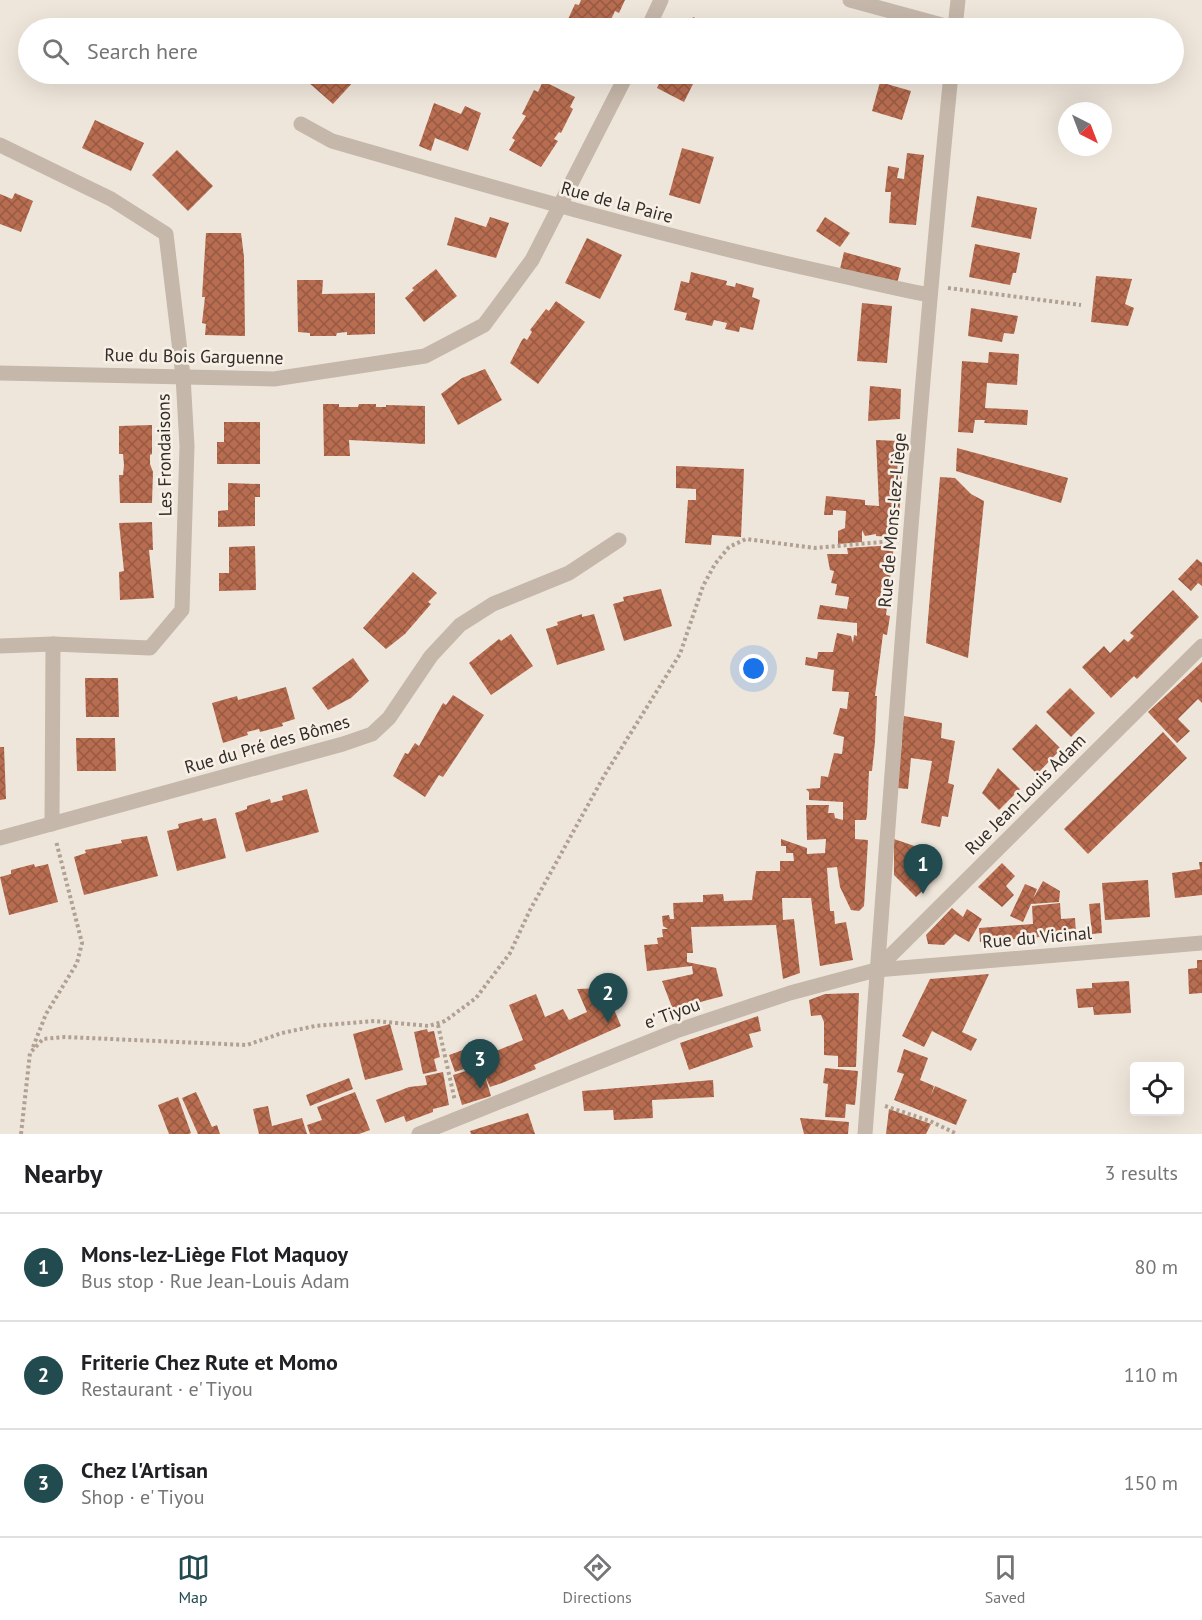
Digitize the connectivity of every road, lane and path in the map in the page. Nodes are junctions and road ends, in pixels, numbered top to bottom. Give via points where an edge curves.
1 (661, 0) edge
2 (850, 0) edge
3 (958, 0) edge
4 (653, 18) edge
5 (917, 18) edge
6 (955, 18) edge
7 (622, 84) edge
8 (950, 84) edge
9 (301, 124) dead end
10 (0, 145) edge
11 (559, 206) junction
12 (930, 290) junction
13 (1081, 305) dead end
14 (0, 373) edge
15 (183, 376) junction
16 (619, 540) dead end
17 (910, 541) junction
18 (53, 644) junction
19 (0, 646) edge
20 (1202, 646) edge
21 (52, 824) junction
22 (0, 838) edge
23 (1202, 943) edge
24 (876, 970) junction
25 (438, 1024) junction
26 (33, 1047) junction
27 (868, 1101) junction
28 (459, 1118) junction
29 (21, 1134) edge
30 (419, 1134) edge
31 (865, 1134) edge
32 (957, 1134) edge

1 - 4 street
2 - 5 street
3 - 6 street
7 - 11 street, Rue du Bois Garguenne
8 - 12 street, Rue de Mons-lez-Liège
9 - 11 street, Rue de la Paire via 332,141
10 - 15 street, Les Frondaisons via 111,199 166,234
11 - 12 street, Rue de la Paire via 882,287
11 - 15 street, Rue du Bois Garguenne via 532,260 484,325 425,356 274,380
12 - 13 path
12 - 17 street, Rue de Mons-lez-Liège
14 - 15 street, Rue du Bois Garguenne
15 - 18 street, Les Frondaisons via 187,446 182,610 150,648
16 - 21 street, Rue du Pré des Bômes via 569,573 492,604 460,625 431,656 389,718 372,734
17 - 24 street, Rue de Mons-lez-Liège
17 - 25 path via 815,548 754,539 729,547 703,586 680,654 604,776 510,953 476,998
18 - 19 street, Les Frondaisons
18 - 21 street
20 - 24 street, Rue Jean-Louis Adam
21 - 22 street, Rue du Pré des Bômes
21 - 26 path via 82,943 78,963 46,1014
23 - 24 street, Rue du Vicinal
24 - 27 street, Rue de Mons-lez-Liège
24 - 28 street, e' Tiyou via 790,993 676,1031
25 - 26 path via 341,1023 282,1033 247,1045 51,1037
25 - 28 path
26 - 29 path
27 - 31 street, Rue de Mons-lez-Liège
27 - 32 path
28 - 30 street, e' Tiyou

